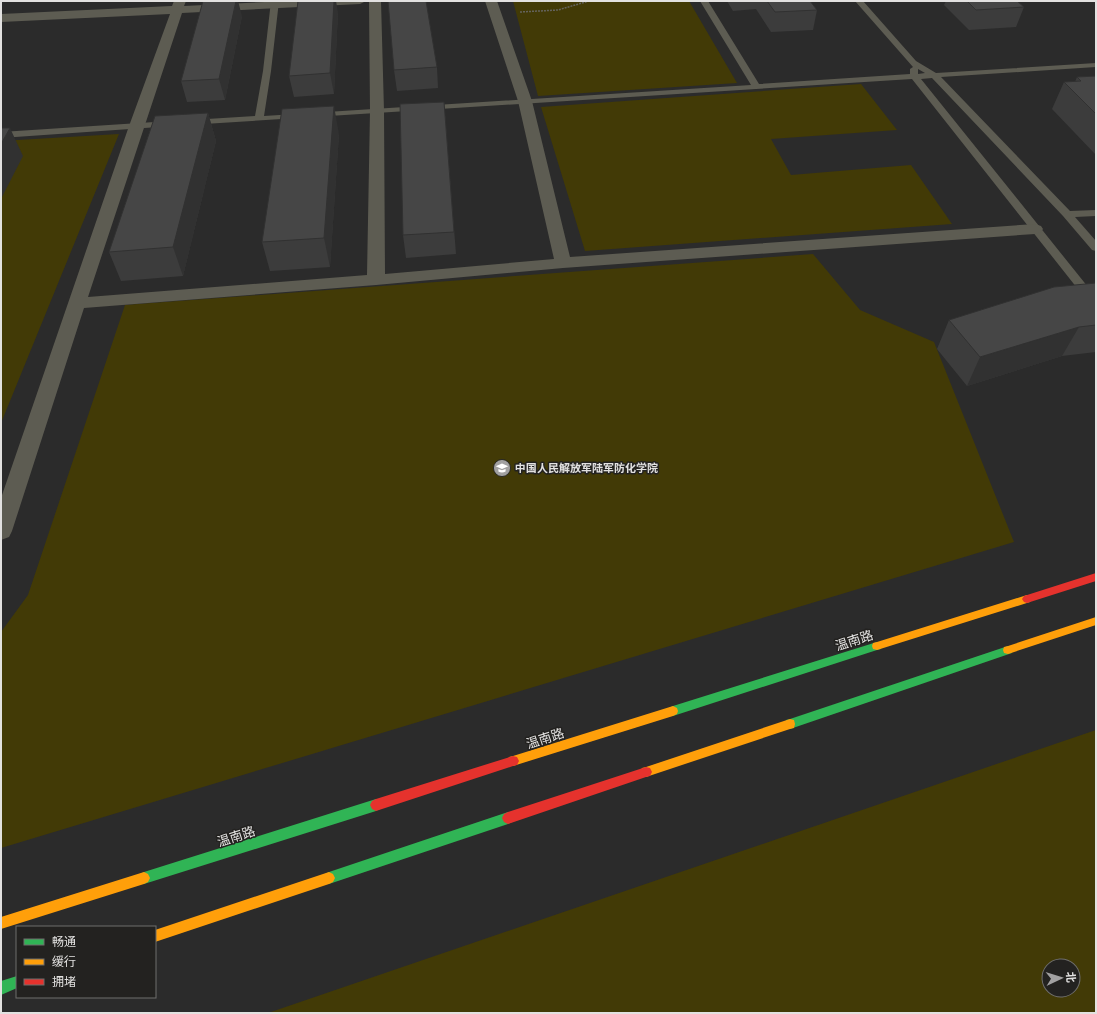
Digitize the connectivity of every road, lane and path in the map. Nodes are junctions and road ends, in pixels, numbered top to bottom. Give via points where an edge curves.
1 (360, 1) edge
2 (375, 1) edge
3 (589, 1) edge
4 (704, 1) edge
5 (858, 1) edge
6 (274, 3) edge
7 (179, 5) edge
8 (493, 8) edge
9 (1, 18) edge
10 (913, 63) junction
11 (1096, 65) edge
12 (934, 75) junction
13 (914, 76) junction
14 (757, 87) junction
15 (525, 102) junction
16 (377, 111) junction
17 (259, 118) junction
18 (136, 126) junction
19 (1, 135) edge
20 (1096, 213) edge
21 (1066, 214) junction
22 (1036, 229) junction
23 (1096, 248) edge
24 (563, 263) junction
25 (376, 280) junction
26 (78, 303) junction
27 (1096, 305) edge
28 (1, 531) edge
29 (1096, 577) edge
30 (1096, 621) edge
31 (1, 923) edge
32 (156, 936) edge
33 (16, 982) edge
34 (1, 988) edge

1 - 6 street
2 - 16 street
3 - 8 path via 558,10
4 - 14 lane
5 - 10 lane
6 - 7 street
6 - 17 lane
7 - 9 street
7 - 18 street
8 - 15 street
10 - 12 lane
10 - 13 lane
11 - 12 lane
12 - 13 lane
12 - 21 lane
13 - 14 lane
13 - 22 lane
14 - 15 lane
15 - 16 lane
15 - 24 street
16 - 17 lane
16 - 25 street
17 - 18 lane
18 - 19 lane
18 - 26 street
20 - 21 lane
21 - 23 lane
22 - 24 street
22 - 27 lane
24 - 25 street
25 - 26 street
26 - 28 street
29 - 31 main road, 温南路
30 - 32 main road
33 - 34 main road

